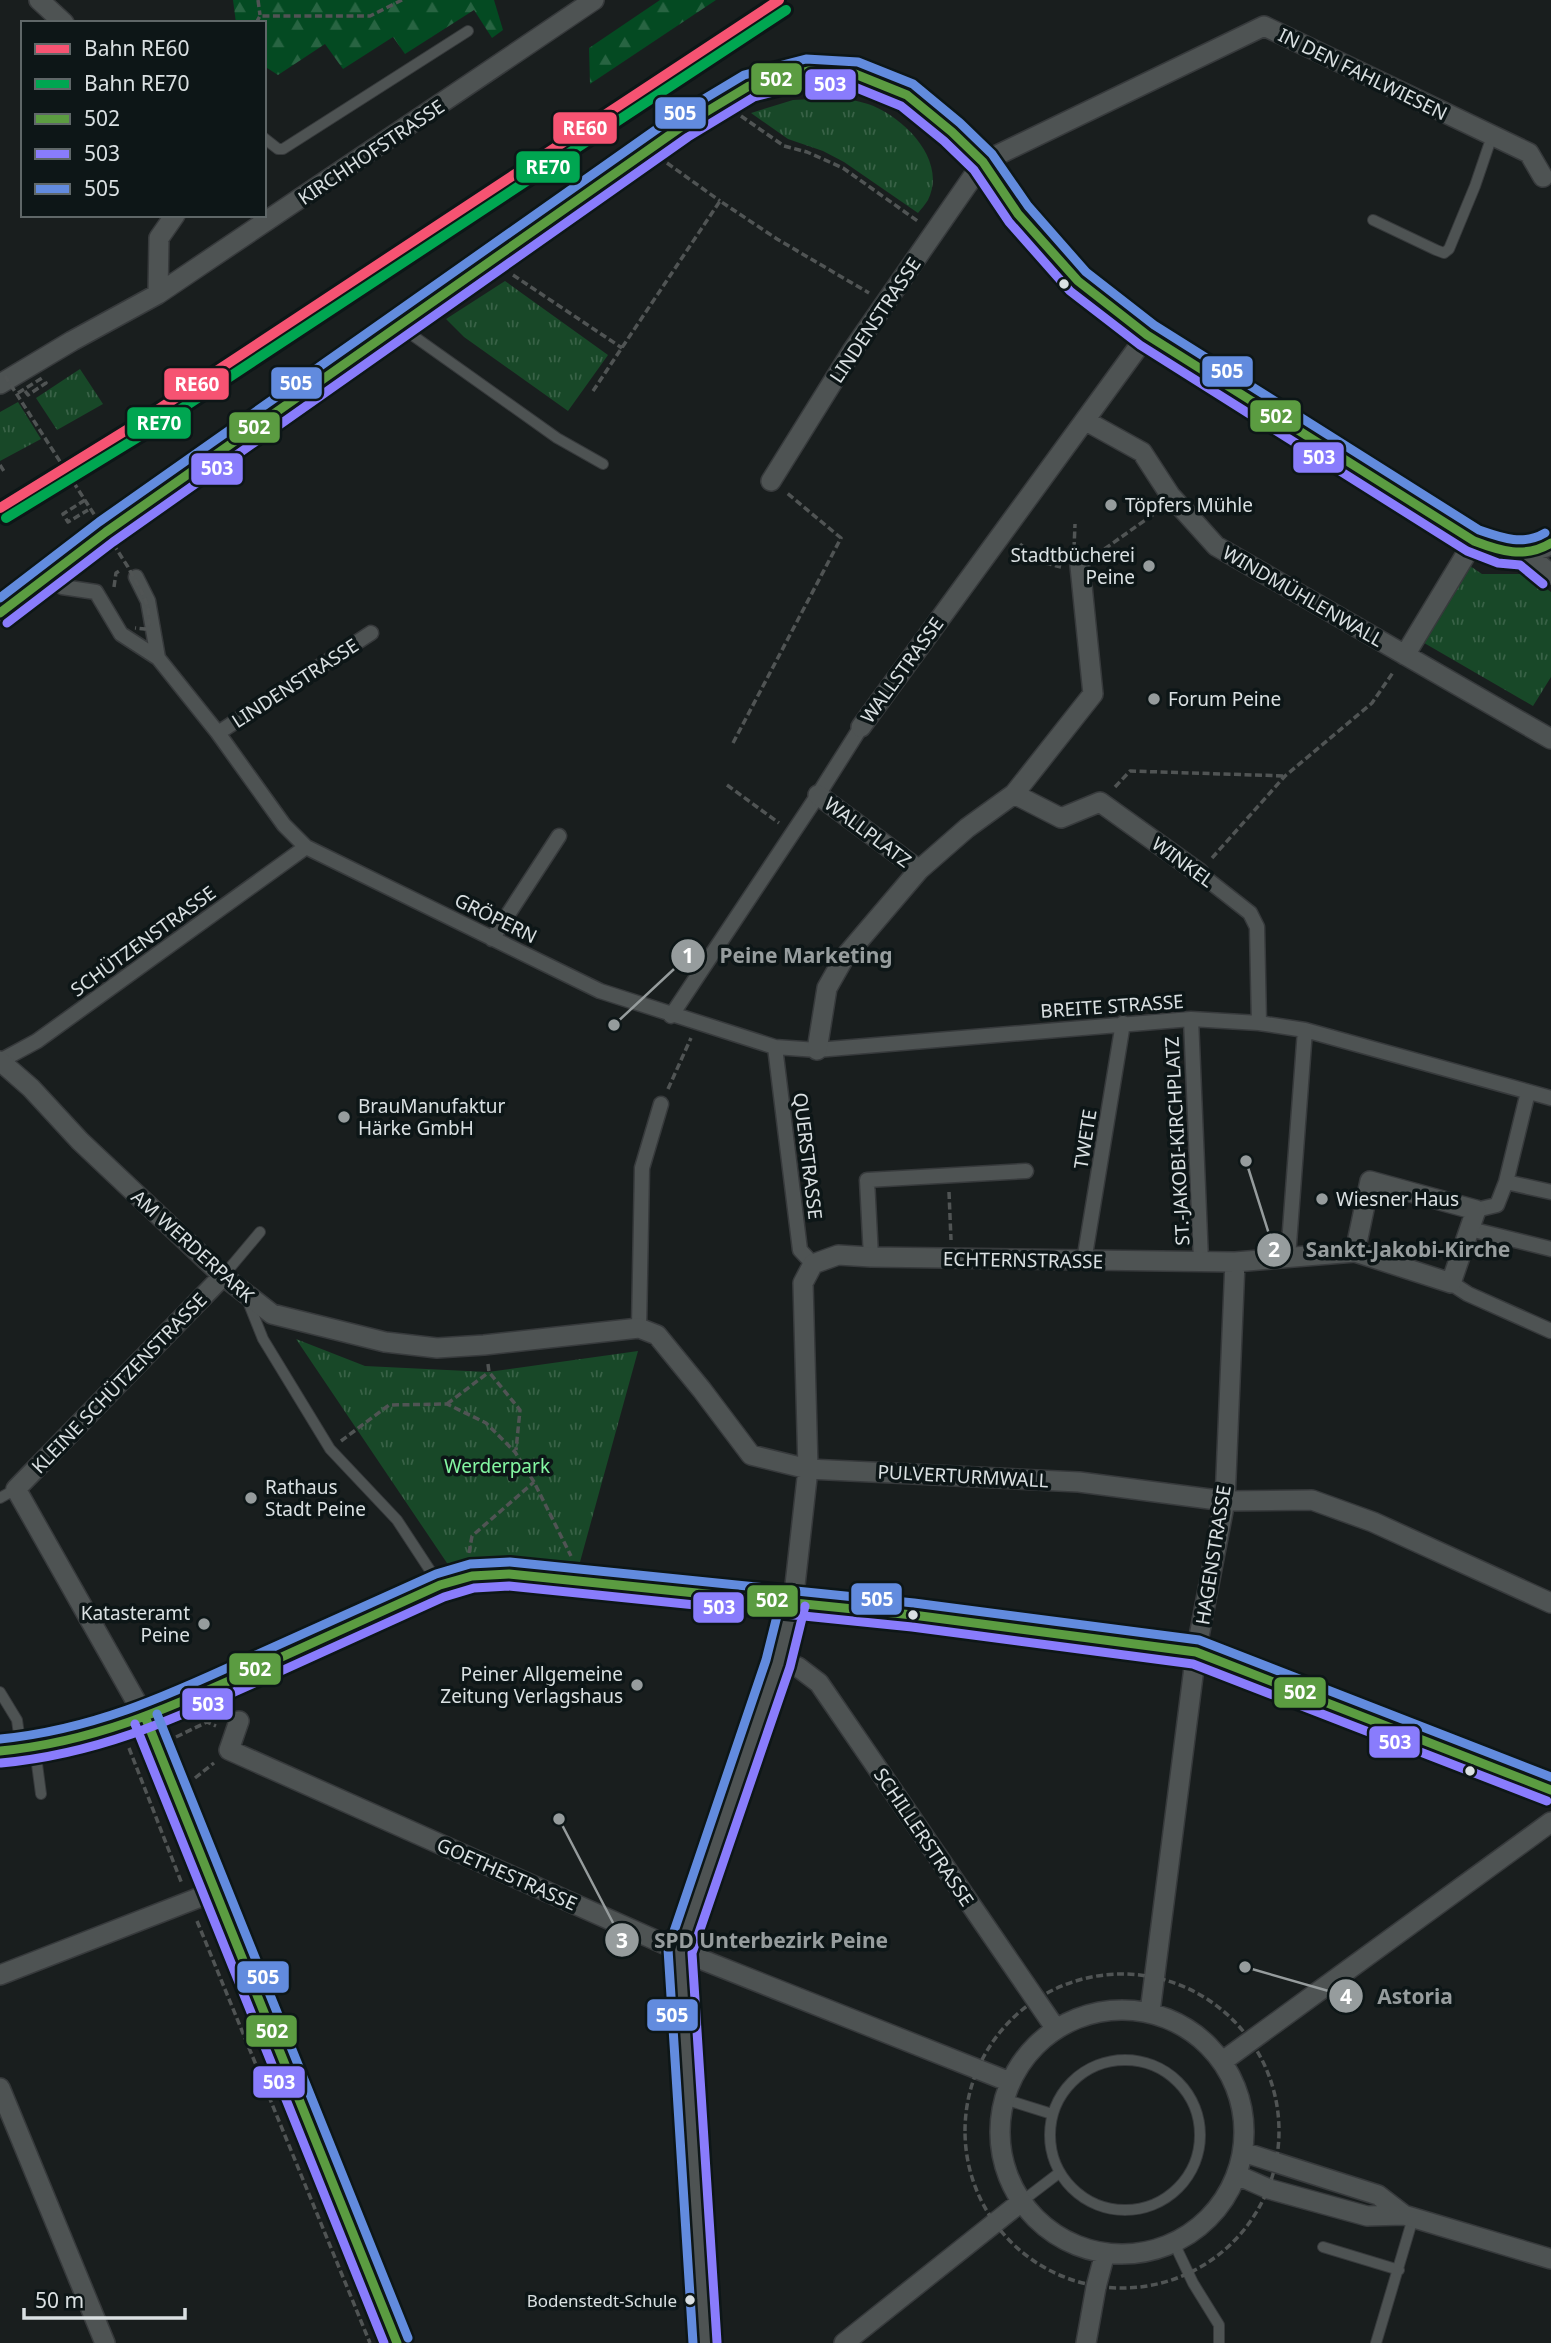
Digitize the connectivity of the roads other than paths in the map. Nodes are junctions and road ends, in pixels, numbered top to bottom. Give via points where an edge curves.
1 (39, 0) edge
2 (594, 0) edge
3 (62, 21) edge
4 (468, 31) dead end
5 (1492, 136) junction
6 (266, 140) edge
7 (983, 162) junction
8 (1543, 177) dead end
9 (266, 215) edge
10 (174, 217) edge
11 (258, 220) edge
12 (1373, 220) dead end
13 (158, 294) junction
14 (398, 325) junction
15 (1147, 335) junction
16 (5, 383) edge
17 (1086, 421) junction
18 (603, 464) dead end
19 (771, 481) road end
20 (1474, 541) junction
21 (1551, 543) edge
22 (1525, 553) junction
23 (1072, 564) road end
24 (1551, 574) edge
25 (53, 575) junction
26 (136, 577) road end
27 (0, 613) edge
28 (371, 633) dead end
29 (1405, 654) junction
30 (158, 658) junction
31 (860, 727) joint
32 (218, 733) junction
33 (1551, 738) edge
34 (1014, 794) junction
35 (818, 795) junction
36 (559, 836) dead end
37 (306, 847) junction
38 (919, 870) junction
39 (1199, 873) joint
40 (492, 939) junction
41 (671, 1016) junction
42 (1191, 1019) junction
43 (1124, 1023) junction
44 (1259, 1023) junction
45 (1305, 1030) junction
46 (775, 1047) junction
47 (817, 1050) junction
48 (0, 1061) edge
49 (1528, 1092) junction
50 (1551, 1098) edge
51 (661, 1104) road end
52 (1026, 1171) dead end
53 (1506, 1182) junction
54 (1551, 1192) edge
55 (1476, 1210) junction
56 (1470, 1229) junction
57 (260, 1233) dead end
58 (1551, 1249) edge
59 (1354, 1252) junction
60 (1288, 1257) junction
61 (871, 1258) junction
62 (1084, 1261) junction
63 (1201, 1261) junction
64 (1236, 1262) junction
65 (813, 1264) junction
66 (223, 1276) junction
67 (1451, 1283) junction
68 (246, 1296) junction
69 (639, 1328) junction
70 (1551, 1331) edge
71 (808, 1469) junction
72 (8, 1494) edge
73 (1225, 1501) junction
74 (440, 1585) junction
75 (793, 1603) junction
76 (1551, 1603) edge
77 (1196, 1652) junction
78 (778, 1663) junction
79 (0, 1692) edge
80 (146, 1719) junction
81 (237, 1727) road end
82 (19, 1750) edge
83 (1551, 1790) edge
84 (41, 1794) dead end
85 (1551, 1822) edge
86 (216, 1891) junction
87 (680, 1951) junction
88 (0, 1975) edge
89 (1150, 2012) junction
90 (1056, 2029) junction
91 (1223, 2061) junction
92 (0, 2088) edge
93 (1007, 2090) junction
94 (1052, 2114) junction
95 (1243, 2152) junction
96 (1059, 2173) junction
97 (1237, 2175) junction
98 (1021, 2202) junction
99 (1408, 2217) junction
100 (1174, 2243) junction
101 (1323, 2246) dead end
102 (1105, 2253) junction
103 (1551, 2259) edge
104 (1399, 2270) junction
105 (105, 2343) edge
106 (397, 2343) edge
107 (705, 2343) edge
108 (844, 2343) edge
109 (1086, 2343) edge
110 (1219, 2343) edge
111 (1376, 2343) edge

1 - 3 street
2 - 9 street, KIRCHHOFSTRASSE
4 - 6 lane via 283,149
5 - 7 street, IN DEN FAHLWIESEN via 1264,26
5 - 8 street, IN DEN FAHLWIESEN via 1528,153
5 - 12 lane via 1444,253
7 - 14 street via 907,94 855,74 808,71 749,86 681,127
7 - 15 street via 1018,214 1078,281
7 - 19 street, LINDENSTRASSE via 852,351
10 - 13 street via 159,238
11 - 13 street, KIRCHHOFSTRASSE
13 - 16 street, KIRCHHOFSTRASSE
14 - 18 lane via 557,438
14 - 25 street via 106,532
15 - 17 street, WALLSTRASSE
15 - 20 street
17 - 29 street, WINDMÜHLENWALL via 1142,452 1170,495 1216,546
17 - 31 street, WALLSTRASSE
20 - 22 street via 1501,551
20 - 29 street, WINDMÜHLENWALL
21 - 22 street
22 - 24 street
23 - 34 street via 1093,694
25 - 27 street
25 - 30 street via 62,587 96,592 121,634
26 - 30 street via 148,601
28 - 32 street, LINDENSTRASSE
29 - 33 street, WINDMÜHLENWALL
30 - 32 street, GRÖPERN
31 - 35 street, WALLSTRASSE
32 - 37 street, GRÖPERN via 284,825
34 - 38 street
34 - 39 street, WINKEL via 1061,818 1100,802
35 - 38 street, WALLPLATZ
35 - 41 street, WALLSTRASSE
36 - 40 street
37 - 40 street, GRÖPERN
37 - 48 street, SCHÜTZENSTRASSE via 37,1041
38 - 47 street via 844,958 827,988
39 - 44 street, WINKEL via 1251,913 1257,927
40 - 41 street, GRÖPERN via 600,991
41 - 46 street, BREITE STRASSE
42 - 43 street, BREITE STRASSE
42 - 44 street, BREITE STRASSE
42 - 63 street, ST.-JAKOBI-KIRCHPLATZ
43 - 47 street, BREITE STRASSE
43 - 62 street, TWETE
44 - 45 street, BREITE STRASSE
45 - 49 street, BREITE STRASSE
45 - 60 street
46 - 47 street, BREITE STRASSE
46 - 65 street, QUERSTRASSE via 800,1250
48 - 66 street, AM WERDERPARK
49 - 50 street, BREITE STRASSE
49 - 53 street
51 - 69 street via 642,1168
52 - 61 street via 867,1180
53 - 54 street
53 - 55 street via 1497,1205
55 - 56 street
55 - 59 street via 1370,1181
56 - 58 street
56 - 67 street
57 - 66 lane
59 - 60 street, ECHTERNSTRASSE
59 - 67 street
60 - 64 street, ECHTERNSTRASSE
61 - 62 street, ECHTERNSTRASSE
61 - 65 street, ECHTERNSTRASSE via 838,1255
62 - 63 street, ECHTERNSTRASSE
63 - 64 street, ECHTERNSTRASSE
64 - 73 street, HAGENSTRASSE
65 - 71 street via 803,1283
66 - 68 street, AM WERDERPARK
66 - 72 street, KLEINE SCHÜTZENSTRASSE
67 - 70 street
68 - 69 street, AM WERDERPARK via 272,1314 385,1342 437,1348
68 - 74 lane via 262,1339 330,1448 397,1520
69 - 71 street, PULVERTURMWALL via 657,1335 751,1455
71 - 73 street, PULVERTURMWALL via 1079,1482
71 - 75 street
72 - 80 street
73 - 76 street, PULVERTURMWALL via 1312,1500 1373,1522
73 - 77 street, HAGENSTRASSE
74 - 75 street via 472,1576 509,1574
74 - 80 street
75 - 77 street
75 - 78 street
77 - 83 street
77 - 89 street, HAGENSTRASSE
78 - 87 street
78 - 90 street, SCHILLERSTRASSE via 798,1667 819,1683
79 - 82 lane via 17,1720
80 - 82 street
80 - 86 street
81 - 87 street, GOETHESTRASSE via 229,1750
82 - 84 lane
85 - 91 street
86 - 88 street
86 - 106 street
87 - 93 street, GOETHESTRASSE via 978,2068
87 - 107 street
89 - 90 street via 1101,2011
89 - 91 street via 1191,2030
90 - 93 street via 1037,2043
91 - 95 street via 1242,2104
92 - 105 street
93 - 94 lane
93 - 98 street via 1000,2141
94 - 96 lane via 1051,2154
94 - 96 lane via 1061,2094 1077,2077 1097,2065 1119,2060 1163,2070 1181,2085 1200,2126 1199,2149 1178,2189 1137,2210 1114,2210 1092,2203
95 - 97 street
95 - 99 street via 1378,2195
96 - 98 lane
97 - 99 street via 1269,2189 1367,2216
97 - 100 street via 1222,2203 1200,2226
98 - 102 street via 1058,2236
98 - 108 street
99 - 103 street
99 - 104 lane
100 - 102 street via 1140,2253
100 - 110 lane via 1219,2325
101 - 104 lane
102 - 109 street
104 - 111 lane

